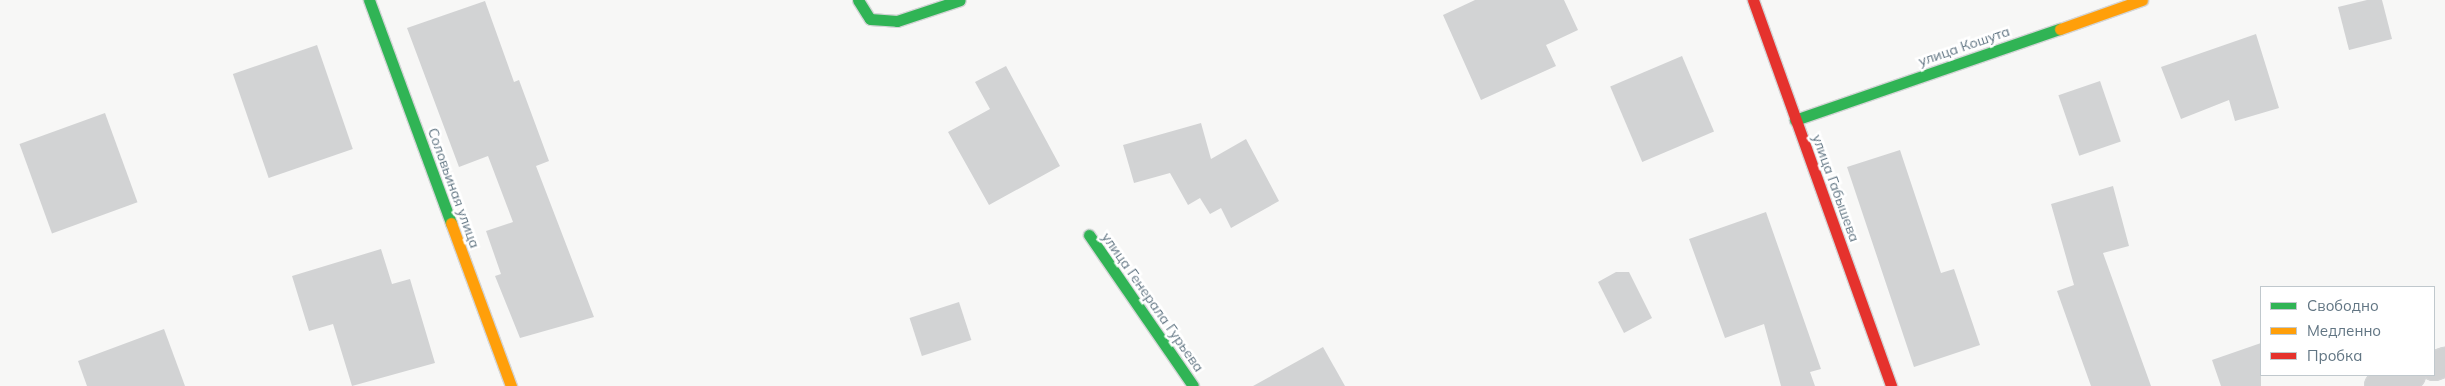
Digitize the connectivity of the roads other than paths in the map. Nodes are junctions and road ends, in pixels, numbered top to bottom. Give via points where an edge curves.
1 (369, 0) edge
2 (858, 0) edge
3 (960, 0) edge
4 (1753, 0) edge
5 (2142, 0) edge
6 (1795, 120) junction
7 (1089, 235) dead end
8 (2408, 376) edge
9 (511, 386) edge
10 (1193, 386) edge
11 (1891, 386) edge
12 (2380, 386) edge

1 - 9 street, Соловьиная улица
2 - 3 street via 870,20 897,21
4 - 6 street, улица Габышева
5 - 6 street, улица Кошута
6 - 11 street, улица Габышева
7 - 10 street, улица Генерала Гурьева
8 - 12 street

